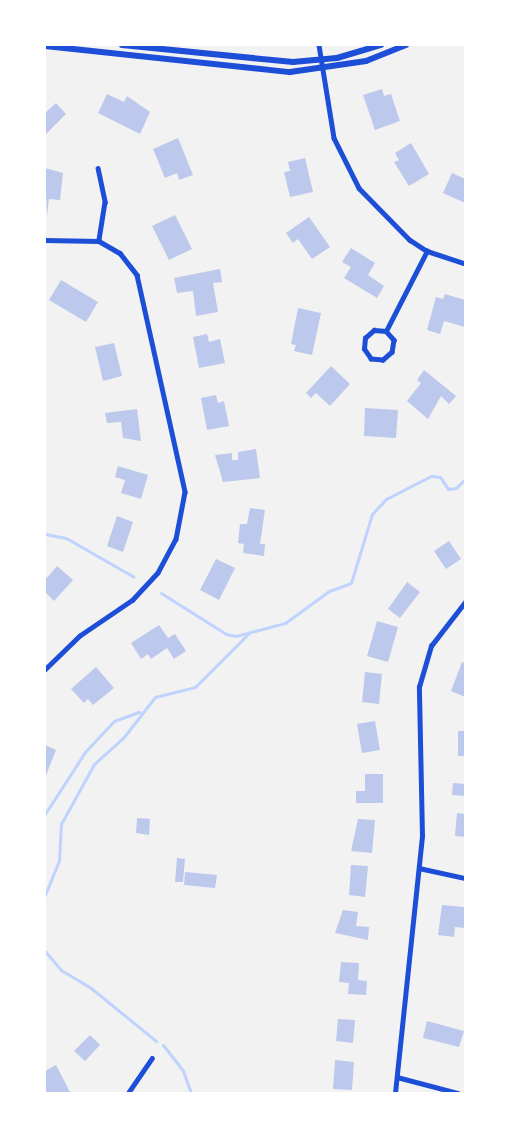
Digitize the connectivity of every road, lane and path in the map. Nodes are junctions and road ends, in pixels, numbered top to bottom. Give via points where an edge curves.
1 (122, 45) edge
2 (319, 45) edge
3 (381, 45) edge
4 (406, 45) edge
5 (45, 46) edge
6 (322, 59) junction
7 (323, 70) junction
8 (98, 168) dead end
9 (45, 240) edge
10 (98, 241) junction
11 (427, 251) junction
12 (465, 264) edge
13 (386, 331) junction
14 (465, 602) edge
15 (45, 670) edge
16 (419, 868) junction
17 (465, 878) edge
18 (152, 1058) dead end
19 (397, 1077) junction
20 (128, 1093) edge
21 (395, 1093) edge
22 (458, 1093) edge

1 - 6 main road via 242,59
2 - 6 street
3 - 6 main road
4 - 7 main road
5 - 7 main road via 239,69
6 - 7 street
7 - 11 street via 329,117 346,167 384,219
8 - 10 street via 105,202
9 - 10 street
10 - 15 street via 125,258 142,288 183,472 183,511 169,556 148,585 80,636
11 - 12 street
11 - 13 street
13 - 13 street via 394,340 392,352 383,360 372,359 364,350 365,338 374,330
14 - 16 street via 431,646 419,687 422,817
16 - 17 street
16 - 19 street
18 - 20 street
19 - 21 street
19 - 22 street

